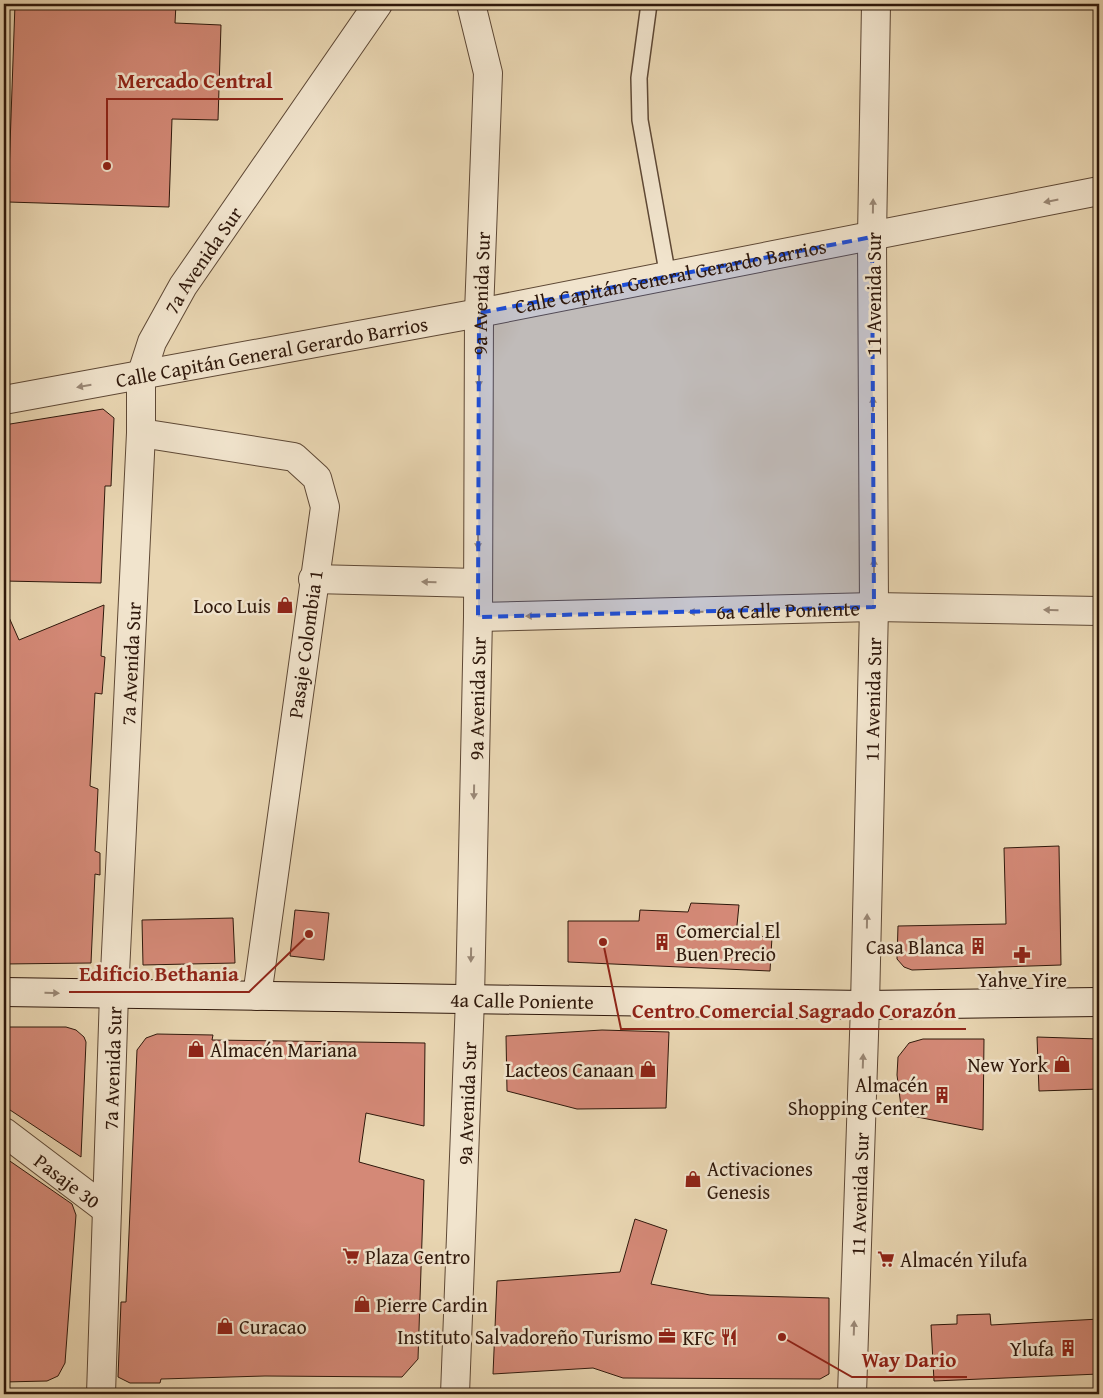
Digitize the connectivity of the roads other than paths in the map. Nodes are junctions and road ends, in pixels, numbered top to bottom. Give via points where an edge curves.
1 (378, 4) edge
2 (471, 4) edge
3 (649, 4) edge
4 (876, 4) edge
5 (1099, 191) edge
6 (872, 237) junction
7 (668, 277) junction
8 (479, 313) junction
9 (141, 376) junction
10 (4, 400) edge
11 (141, 432) junction
12 (313, 579) junction
13 (478, 583) junction
14 (874, 607) junction
15 (1099, 611) edge
16 (478, 617) junction
17 (4, 992) edge
18 (114, 994) junction
19 (257, 996) junction
20 (470, 999) junction
21 (1099, 1002) edge
22 (865, 1005) junction
23 (4, 1132) edge
24 (107, 1210) junction
25 (101, 1394) edge
26 (455, 1394) edge
27 (852, 1394) edge

1 - 9 street, 7a Avenida Sur via 184,286 152,342
2 - 8 street, 9a Avenida Sur via 488,73
3 - 7 lane via 639,78 640,120
6 -> 4 street, 11 Avenida Sur
5 -> 6 street, Calle Capitán General Gerardo Barrios
6 - 7 street, Calle Capitán General Gerardo Barrios
14 -> 6 street, 11 Avenida Sur
7 - 8 street, Calle Capitán General Gerardo Barrios
8 - 9 street, Calle Capitán General Gerardo Barrios
8 -> 13 street, 9a Avenida Sur
9 -> 10 street, Calle Capitán General Gerardo Barrios
9 - 11 street, 7a Avenida Sur
11 - 12 street, Pasaje Colombia 1 via 294,457 317,478 325,507
11 - 18 street, 7a Avenida Sur
13 -> 12 street
12 - 19 street, Pasaje Colombia 1
13 - 16 street, 9a Avenida Sur
15 -> 14 street, 6a Calle Poniente
14 -> 16 street, 6a Calle Poniente
22 -> 14 street, 11 Avenida Sur
16 -> 20 street, 9a Avenida Sur
17 -> 18 street, 4a Calle Poniente
18 - 19 street, 4a Calle Poniente
18 - 24 street, 7a Avenida Sur
19 - 20 street, 4a Calle Poniente
20 - 22 street, 4a Calle Poniente
20 - 26 street, 9a Avenida Sur
21 - 22 street, 4a Calle Poniente
27 -> 22 street, 11 Avenida Sur
23 - 24 street, Pasaje 30
24 - 25 street, 7a Avenida Sur

